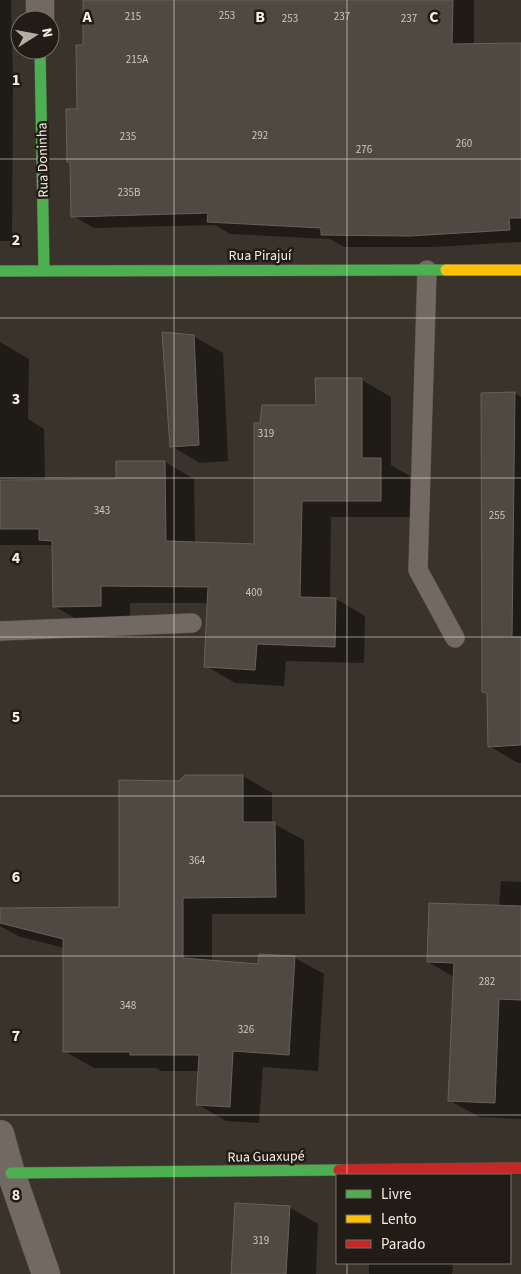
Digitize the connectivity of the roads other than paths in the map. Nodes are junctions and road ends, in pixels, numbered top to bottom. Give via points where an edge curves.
1 (40, 60) edge
2 (44, 270) junction
3 (427, 270) junction
4 (521, 270) edge
5 (0, 271) edge
6 (192, 623) dead end
7 (0, 631) edge
8 (455, 638) dead end
9 (0, 1134) edge
10 (521, 1168) edge
11 (11, 1173) junction
12 (46, 1274) edge

1 - 2 street, Rua Doninha
2 - 3 street, Rua Pirajuí
2 - 5 street, Rua Pirajuí
3 - 4 street, Rua Pirajuí
3 - 8 lane via 418,570
6 - 7 lane
9 - 11 street
10 - 11 street, Rua Guaxupé
11 - 12 street

